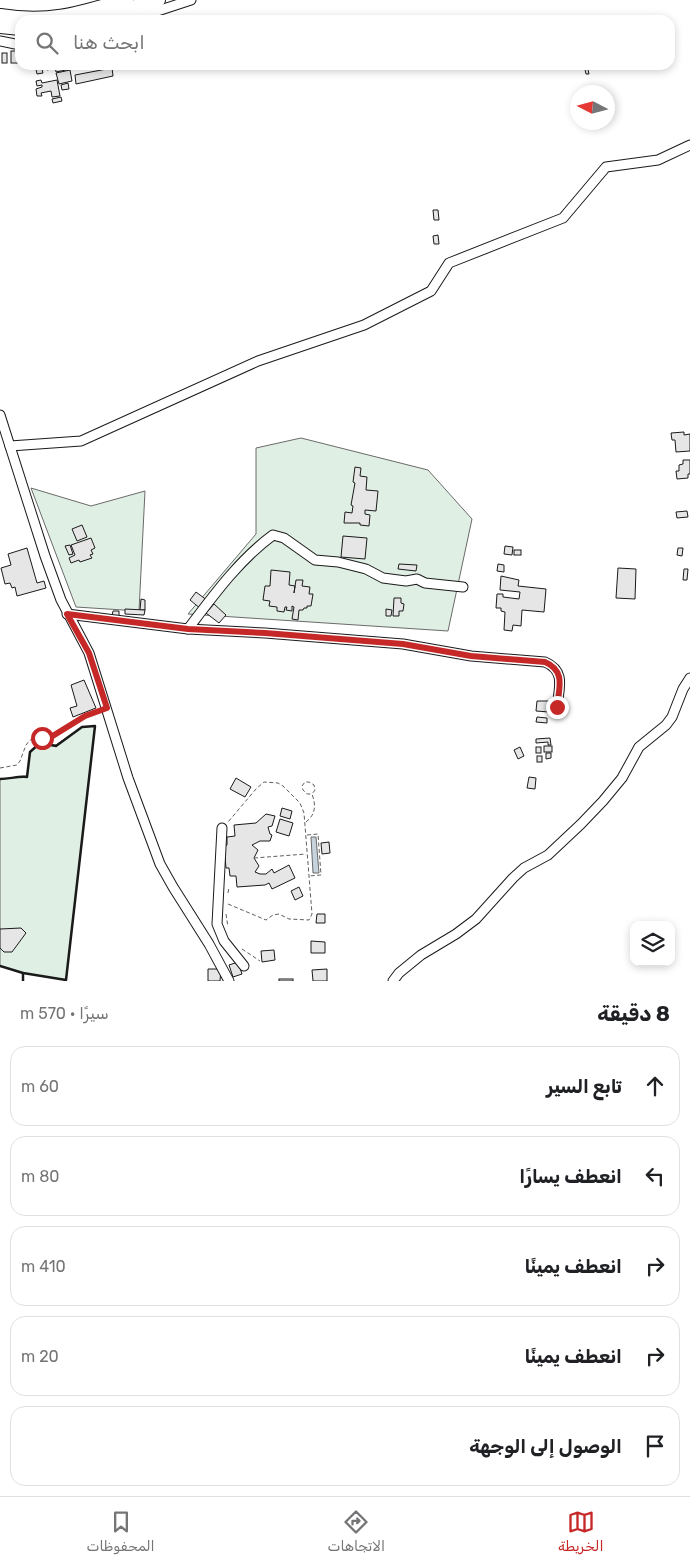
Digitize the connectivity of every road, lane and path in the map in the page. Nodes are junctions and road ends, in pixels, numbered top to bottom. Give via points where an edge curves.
1 (126, 0) edge
2 (158, 0) edge
3 (191, 0) edge
4 (72, 15) edge
5 (109, 15) edge
6 (145, 15) edge
7 (0, 16) edge
8 (15, 17) edge
9 (0, 26) edge
10 (15, 28) edge
11 (0, 41) edge
12 (15, 44) edge
13 (690, 145) edge
14 (0, 415) edge
15 (2, 423) edge
16 (10, 446) junction
17 (463, 587) dead end
18 (67, 614) junction
19 (188, 629) junction
20 (690, 678) edge
21 (557, 707) dead end
22 (107, 708) junction
23 (0, 768) edge
24 (312, 794) junction
25 (305, 823) junction
26 (222, 828) joint
27 (306, 835) junction
28 (307, 854) junction
29 (254, 858) dead end
30 (309, 876) junction
31 (229, 887) dead end
32 (226, 898) dead end
33 (225, 908) dead end
34 (226, 911) dead end
35 (219, 930) junction
36 (201, 931) junction
37 (229, 932) dead end
38 (240, 947) dead end
39 (260, 961) dead end
40 (244, 966) dead end
41 (229, 981) edge
42 (392, 981) edge

1 - 4 highway
2 - 5 highway
3 - 6 street
7 - 8 highway
9 - 10 highway
11 - 12 street
13 - 16 street via 658,160 606,167 563,218 449,263 431,291 364,325 258,361 80,441
14 - 15 street
15 - 16 street
16 - 18 street
17 - 19 street via 425,584 417,578 406,581 383,578 366,569 314,560 284,538 273,535 260,544 215,593
18 - 19 street
18 - 22 street via 89,653
19 - 21 street via 403,644 471,656 545,662 554,666 560,678
20 - 42 street via 672,717 639,747 622,778 598,807 548,855 513,878 476,919 421,955
22 - 23 path via 85,716 51,737 30,740 17,765
22 - 36 street via 128,778 160,864
24 - 24 path via 303,790 305,782 314,785
24 - 25 path via 314,811
25 - 26 path via 300,803 280,784 267,782 256,789
25 - 27 path
26 - 35 street
27 - 28 path
27 - 30 path via 318,834 321,875
28 - 29 path
28 - 30 path
30 - 33 path via 312,914 309,920 289,919 279,914 266,920 225,903
31 - 32 path
34 - 37 path
35 - 36 street
35 - 40 street
36 - 41 street
38 - 39 path

